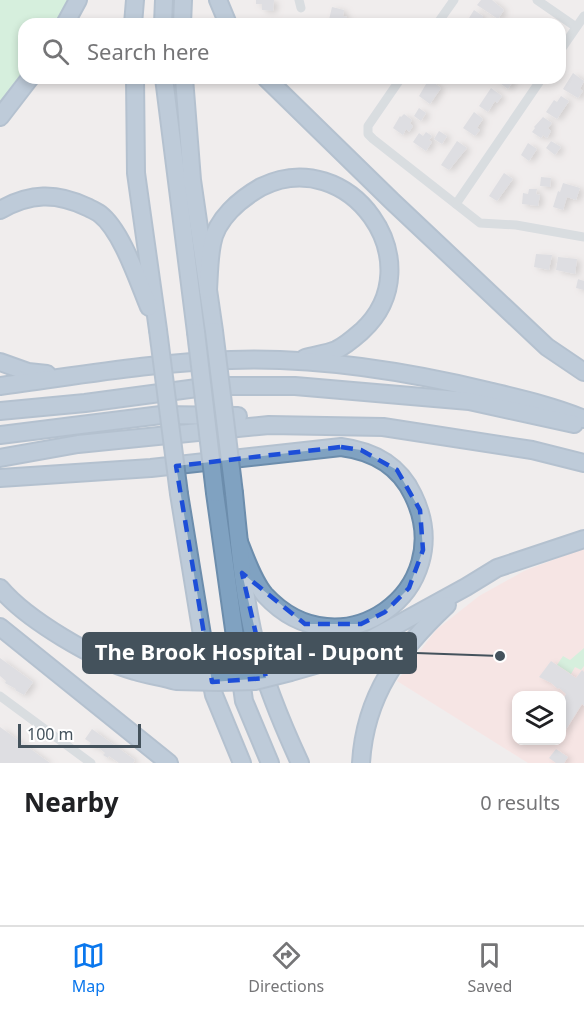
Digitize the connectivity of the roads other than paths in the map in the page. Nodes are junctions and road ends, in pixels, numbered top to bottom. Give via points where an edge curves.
1 (78, 0) edge
2 (135, 0) edge
3 (164, 0) edge
4 (183, 0) edge
5 (218, 0) edge
6 (454, 0) edge
7 (537, 0) edge
8 (584, 16) edge
9 (68, 18) edge
10 (134, 18) edge
11 (163, 18) edge
12 (182, 18) edge
13 (226, 18) edge
14 (441, 18) edge
15 (563, 18) edge
16 (566, 20) edge
17 (576, 27) junction
18 (566, 42) edge
19 (25, 84) edge
20 (135, 84) edge
21 (165, 84) edge
22 (184, 84) edge
23 (272, 84) edge
24 (397, 84) edge
25 (538, 84) edge
26 (2, 115) edge
27 (456, 204) junction
28 (0, 210) edge
29 (584, 237) edge
30 (208, 290) junction
31 (158, 330) junction
32 (291, 361) junction
33 (0, 362) edge
34 (584, 372) edge
35 (69, 377) junction
36 (0, 386) edge
37 (0, 411) edge
38 (584, 419) edge
39 (584, 426) edge
40 (0, 435) edge
41 (584, 455) edge
42 (0, 458) edge
43 (584, 463) edge
44 (0, 478) edge
45 (584, 538) edge
46 (239, 542) junction
47 (466, 587) junction
48 (0, 588) edge
49 (0, 627) edge
50 (0, 696) edge
51 (91, 763) edge
52 (169, 763) edge
53 (242, 763) edge
54 (270, 763) edge
55 (300, 763) edge
56 (361, 763) edge

1 - 9 highway
2 - 10 highway
3 - 11 highway
4 - 12 highway
5 - 13 highway
6 - 14 street
7 - 15 street
8 - 17 street
16 - 17 street
17 - 18 street
19 - 26 highway
20 - 31 highway via 136,173
21 - 54 highway, bridge via 236,654 244,701
22 - 30 highway via 192,180
23 - 34 highway via 547,347
24 - 27 street via 367,130 373,139
25 - 27 street
27 - 29 street via 480,223
28 - 31 highway via 36,196 60,196 100,214 128,256
30 - 32 highway via 211,244 216,230 230,210 251,193 273,181 294,178 320,180 356,199 383,234 387,249 389,281 383,303 372,321 337,349
30 - 46 highway, bridge
31 - 53 highway, bridge via 202,635 214,695
32 - 35 highway via 231,360
32 - 38 highway via 375,368 456,383 552,406
33 - 35 highway via 28,372
35 - 36 highway
37 - 39 highway via 212,386 296,386 469,401
40 - 41 highway via 161,415 313,417 443,427
42 - 43 highway via 78,444 269,425 383,427 532,450
44 - 46 highway via 151,468 341,447 361,450 397,470 420,510 424,530 417,569 399,600 361,624 334,627 305,624 283,611 264,593
45 - 47 highway via 497,568
46 - 55 highway via 255,646 273,703
47 - 48 highway, bridge via 333,660 255,681 218,682 176,681 133,671 98,656 52,631
47 - 56 highway via 411,640 383,682 372,705
49 - 52 highway
50 - 51 street

